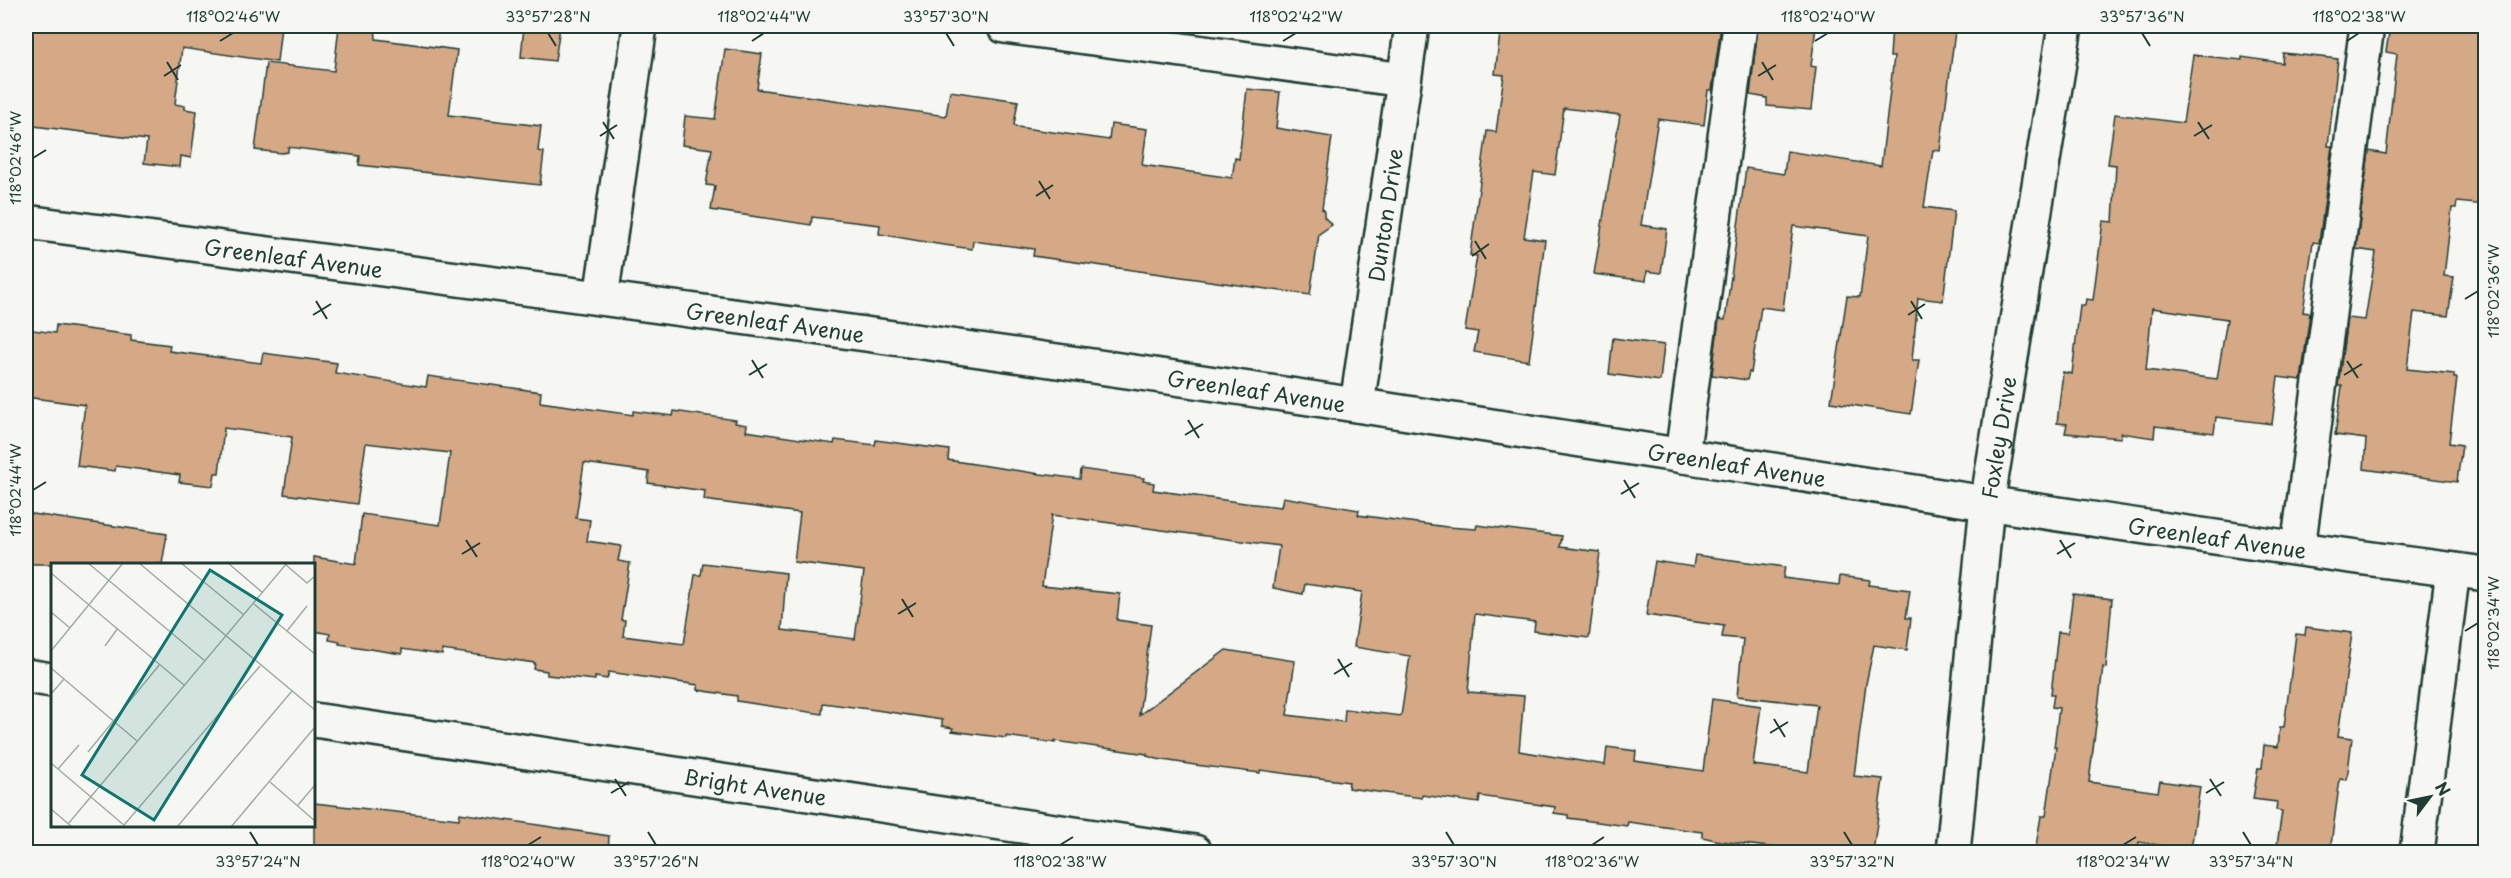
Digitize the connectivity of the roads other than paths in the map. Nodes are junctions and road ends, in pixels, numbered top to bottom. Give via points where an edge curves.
1 (640, 26) edge
2 (1004, 26) edge
3 (1412, 26) edge
4 (1740, 26) edge
5 (2065, 26) edge
6 (2367, 26) edge
7 (1404, 80) junction
8 (26, 222) edge
9 (601, 298) junction
10 (1357, 405) junction
11 (1682, 456) junction
12 (1987, 504) junction
13 (2298, 548) junction
14 (2453, 570) junction
15 (2486, 574) edge
16 (26, 676) edge
17 (51, 680) edge
18 (315, 720) edge
19 (1195, 852) edge
20 (1953, 852) edge
21 (2417, 852) edge

1 - 9 street
2 - 7 street
3 - 7 street, Dunton Drive
4 - 11 street
5 - 12 street, Foxley Drive
6 - 13 street
7 - 10 street, Dunton Drive
8 - 9 street, Greenleaf Avenue
9 - 10 street, Greenleaf Avenue
10 - 11 street, Greenleaf Avenue
11 - 12 street, Greenleaf Avenue
12 - 13 street, Greenleaf Avenue
12 - 20 street, Foxley Drive
13 - 14 street, Greenleaf Avenue
14 - 15 street, Greenleaf Avenue
14 - 21 street
16 - 17 street
18 - 19 street, Bright Avenue

